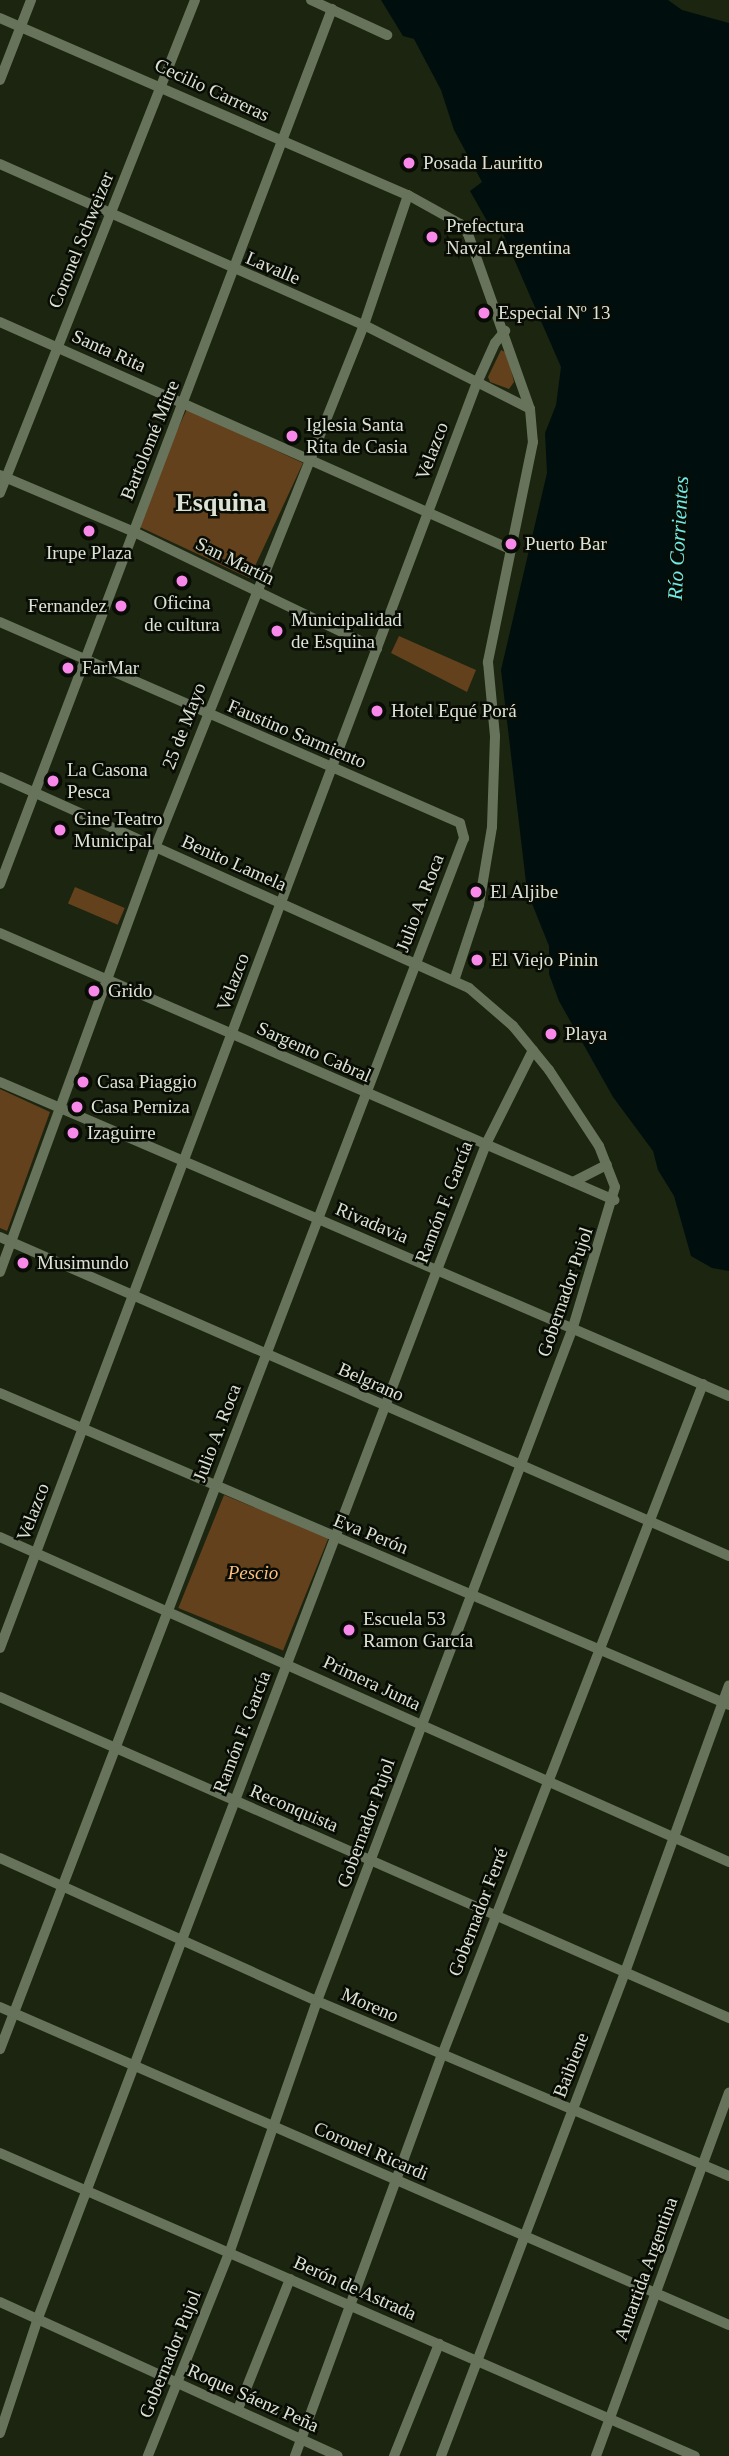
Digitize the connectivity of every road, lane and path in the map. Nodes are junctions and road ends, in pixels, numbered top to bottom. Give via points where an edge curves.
1 (31, 0) edge
2 (195, 0) edge
3 (311, 0) edge
4 (332, 9) junction
5 (0, 18) edge
6 (20, 26) junction
7 (387, 35) dead end
8 (0, 80) edge
9 (161, 85) junction
10 (281, 141) junction
11 (0, 164) edge
12 (408, 195) junction
13 (110, 214) junction
14 (232, 270) junction
15 (0, 322) edge
16 (364, 325) junction
17 (505, 331) junction
18 (57, 348) junction
19 (476, 385) junction
20 (185, 405) junction
21 (530, 409) junction
22 (310, 460) junction
23 (3, 476) edge
24 (0, 493) edge
25 (428, 513) junction
26 (132, 531) junction
27 (510, 549) junction
28 (256, 590) junction
29 (0, 622) edge
30 (377, 649) junction
31 (85, 659) junction
32 (207, 714) junction
33 (332, 768) junction
34 (0, 777) edge
35 (34, 792) junction
36 (464, 829) joint
37 (155, 848) junction
38 (0, 884) edge
39 (281, 903) junction
40 (0, 933) edge
41 (416, 963) junction
42 (454, 981) junction
43 (108, 984) junction
44 (231, 1035) junction
45 (533, 1050) junction
46 (0, 1082) edge
47 (365, 1094) junction
48 (61, 1109) junction
49 (486, 1144) junction
50 (184, 1161) junction
51 (607, 1165) junction
52 (573, 1182) junction
53 (614, 1200) junction
54 (318, 1219) junction
55 (0, 1237) edge
56 (11, 1242) junction
57 (437, 1270) junction
58 (0, 1272) edge
59 (133, 1296) junction
60 (572, 1330) junction
61 (266, 1354) junction
62 (703, 1384) junction
63 (0, 1393) edge
64 (729, 1396) edge
65 (384, 1407) junction
66 (83, 1428) junction
67 (521, 1469) junction
68 (216, 1486) junction
69 (649, 1522) junction
70 (0, 1537) edge
71 (334, 1539) junction
72 (36, 1552) junction
73 (729, 1556) edge
74 (472, 1594) junction
75 (168, 1610) junction
76 (0, 1648) edge
77 (600, 1649) junction
78 (287, 1662) junction
79 (729, 1685) edge
80 (0, 1698) edge
81 (726, 1703) edge
82 (421, 1725) junction
83 (115, 1748) junction
84 (548, 1783) junction
85 (234, 1802) junction
86 (673, 1837) junction
87 (0, 1858) edge
88 (372, 1860) junction
89 (729, 1862) edge
90 (63, 1886) junction
91 (495, 1917) junction
92 (182, 1940) junction
93 (624, 1975) junction
94 (317, 2001) junction
95 (0, 2007) edge
96 (14, 2013) junction
97 (729, 2018) edge
98 (0, 2049) edge
99 (442, 2055) junction
100 (133, 2067) junction
101 (729, 2093) edge
102 (573, 2108) junction
103 (272, 2129) junction
104 (0, 2153) edge
105 (704, 2165) junction
106 (729, 2176) edge
107 (396, 2180) junction
108 (86, 2191) junction
109 (525, 2236) junction
110 (229, 2253) junction
111 (290, 2280) junction
112 (656, 2294) junction
113 (0, 2302) edge
114 (350, 2306) junction
115 (38, 2318) junction
116 (729, 2325) edge
117 (439, 2344) junction
118 (477, 2361) junction
119 (179, 2384) junction
120 (238, 2410) junction
121 (609, 2419) junction
122 (0, 2434) edge
123 (301, 2440) junction
124 (148, 2456) edge
125 (295, 2456) edge
126 (338, 2456) edge
127 (394, 2456) edge
128 (441, 2456) edge
129 (596, 2456) edge
130 (695, 2456) edge

1 - 6 street
2 - 9 street, Coronel Schweizer
3 - 4 street
4 - 7 street
4 - 10 street, Bartolomé Mitre
5 - 6 street, Cecilio Carreras
6 - 8 street
6 - 9 street, Cecilio Carreras
9 - 10 street, Cecilio Carreras
9 - 13 street, Coronel Schweizer
10 - 12 street, Cecilio Carreras
10 - 14 street, Bartolomé Mitre
11 - 13 street, Lavalle
12 - 16 street, 25 de Mayo
12 - 17 street, Cecilio Carreras via 468,234
13 - 14 street, Lavalle
13 - 18 street, Coronel Schweizer
14 - 16 street, Lavalle
14 - 20 street, Bartolomé Mitre
15 - 18 street, Santa Rita
16 - 19 street, Lavalle
16 - 22 street, 25 de Mayo
17 - 19 street, Velazco
17 - 21 street, Cecilio Carreras
18 - 20 street, Santa Rita
18 - 23 street, Coronel Schweizer
19 - 21 street, Lavalle
19 - 25 street, Velazco
20 - 22 street, Santa Rita
20 - 26 street, Bartolomé Mitre
21 - 27 street, Cecilio Carreras via 531,462
22 - 25 street, Santa Rita
22 - 28 street, 25 de Mayo
23 - 24 street, Coronel Schweizer
23 - 26 street, San Martín
25 - 27 street, Santa Rita
25 - 30 street, Velazco
26 - 28 street, San Martín
26 - 31 street, Bartolomé Mitre
27 - 42 street, Cecilio Carreras via 488,662 495,736 492,827 479,905
28 - 30 street, San Martín
28 - 32 street, 25 de Mayo
29 - 31 street, Faustino Sarmiento
30 - 33 street, Velazco
31 - 32 street, Faustino Sarmiento
31 - 35 street, Bartolomé Mitre
32 - 33 street, Faustino Sarmiento
32 - 37 street, 25 de Mayo
33 - 36 street, Faustino Sarmiento via 460,823
33 - 39 street, Velazco
34 - 35 street, Benito Lamela
35 - 37 street, Benito Lamela
35 - 38 street, Bartolomé Mitre
36 - 41 street, Julio A. Roca
37 - 39 street, Benito Lamela
37 - 43 street, 25 de Mayo
39 - 41 street, Benito Lamela
39 - 44 street, Velazco
40 - 43 street, Sargento Cabral
41 - 42 street, Benito Lamela
41 - 47 street, Julio A. Roca
42 - 45 street, Benito Lamela via 490,1005
43 - 44 street, Sargento Cabral
43 - 48 street, 25 de Mayo
44 - 47 street, Sargento Cabral
44 - 50 street, Velazco
45 - 49 street, Ramón F. García
45 - 51 street, Benito Lamela
46 - 48 street, Rivadavia
47 - 49 street, Sargento Cabral
47 - 54 street, Julio A. Roca
48 - 50 street, Rivadavia
48 - 56 street, 25 de Mayo
49 - 52 street, Sargento Cabral
49 - 57 street, Ramón F. García
50 - 54 street, Rivadavia
50 - 59 street, Velazco
51 - 52 street
51 - 53 street
52 - 53 street, Sargento Cabral
53 - 60 street, Gobernador Pujol
54 - 57 street, Rivadavia
54 - 61 street, Julio A. Roca
55 - 56 street, Belgrano
56 - 58 street, 25 de Mayo
56 - 59 street, Belgrano
57 - 60 street, Rivadavia
57 - 65 street, Ramón F. García
59 - 61 street, Belgrano
59 - 66 street, Velazco
60 - 62 street, Rivadavia
60 - 67 street, Gobernador Pujol
61 - 65 street, Belgrano
61 - 68 street, Julio A. Roca
62 - 64 street, Rivadavia
62 - 69 street, Gobernador Ferré
63 - 66 street, Eva Perón
65 - 67 street, Belgrano
65 - 71 street, Ramón F. García
66 - 68 street, Eva Perón
66 - 72 street, Velazco
67 - 69 street, Belgrano
67 - 74 street, Gobernador Pujol
68 - 71 street, Eva Perón
68 - 75 street, Julio A. Roca
69 - 73 street, Belgrano
69 - 77 street, Gobernador Ferré
70 - 72 street, Primera Junta
71 - 74 street, Eva Perón
71 - 78 street, Ramón F. García
72 - 75 street, Primera Junta
72 - 76 street, Velazco
74 - 77 street, Eva Perón
74 - 82 street, Gobernador Pujol
75 - 78 street, Primera Junta
75 - 83 street, Julio A. Roca
77 - 81 street, Eva Perón
77 - 84 street, Gobernador Ferré
78 - 82 street, Primera Junta
78 - 85 street, Ramón F. García
79 - 81 street, Baibiene
80 - 83 street, Reconquista
81 - 86 street, Baibiene
82 - 84 street, Primera Junta
82 - 88 street, Gobernador Pujol
83 - 85 street, Reconquista
83 - 90 street, Julio A. Roca
84 - 86 street, Primera Junta
84 - 91 street, Gobernador Ferré
85 - 88 street, Reconquista
85 - 92 street, Ramón F. García
86 - 89 street, Primera Junta
86 - 93 street, Baibiene
87 - 90 street, Moreno
88 - 91 street, Reconquista
88 - 94 street, Gobernador Pujol
90 - 92 street, Moreno
90 - 96 street, Julio A. Roca
91 - 93 street, Reconquista
91 - 99 street, Gobernador Ferré
92 - 94 street, Moreno
92 - 100 street, Ramón F. García
93 - 97 street, Reconquista
93 - 102 street, Baibiene
94 - 99 street, Moreno
94 - 103 street, Gobernador Pujol
95 - 96 street, Coronel Ricardi
96 - 98 street, Julio A. Roca
96 - 100 street, Coronel Ricardi
99 - 102 street, Moreno
99 - 107 street, Gobernador Ferré
100 - 103 street, Coronel Ricardi
100 - 108 street, Ramón F. García
101 - 105 street, Antartida Argentina
102 - 105 street, Moreno
102 - 109 street, Baibiene
103 - 107 street, Coronel Ricardi
103 - 110 street, Gobernador Pujol
104 - 108 street, Berón de Astrada
105 - 106 street, Moreno
105 - 112 street, Antartida Argentina
107 - 109 street, Coronel Ricardi
107 - 114 street, Gobernador Ferré
108 - 110 street, Berón de Astrada
108 - 115 street, Ramón F. García
109 - 112 street, Coronel Ricardi
109 - 118 street, Baibiene
110 - 111 street, Berón de Astrada
110 - 119 street, Gobernador Pujol
111 - 114 street, Berón de Astrada
111 - 120 street
112 - 116 street, Coronel Ricardi
112 - 121 street, Antartida Argentina
113 - 115 street, Roque Sáenz Peña
114 - 117 street, Berón de Astrada
114 - 123 street, Gobernador Ferré
115 - 119 street, Roque Sáenz Peña
115 - 122 street, Ramón F. García
117 - 118 street, Berón de Astrada
117 - 127 street
118 - 121 street, Berón de Astrada
118 - 128 street, Baibiene
119 - 120 street, Roque Sáenz Peña
119 - 124 street, Gobernador Pujol
120 - 123 street, Roque Sáenz Peña
121 - 129 street, Antartida Argentina
121 - 130 street, Berón de Astrada
123 - 125 street, Gobernador Ferré
123 - 126 street, Roque Sáenz Peña

